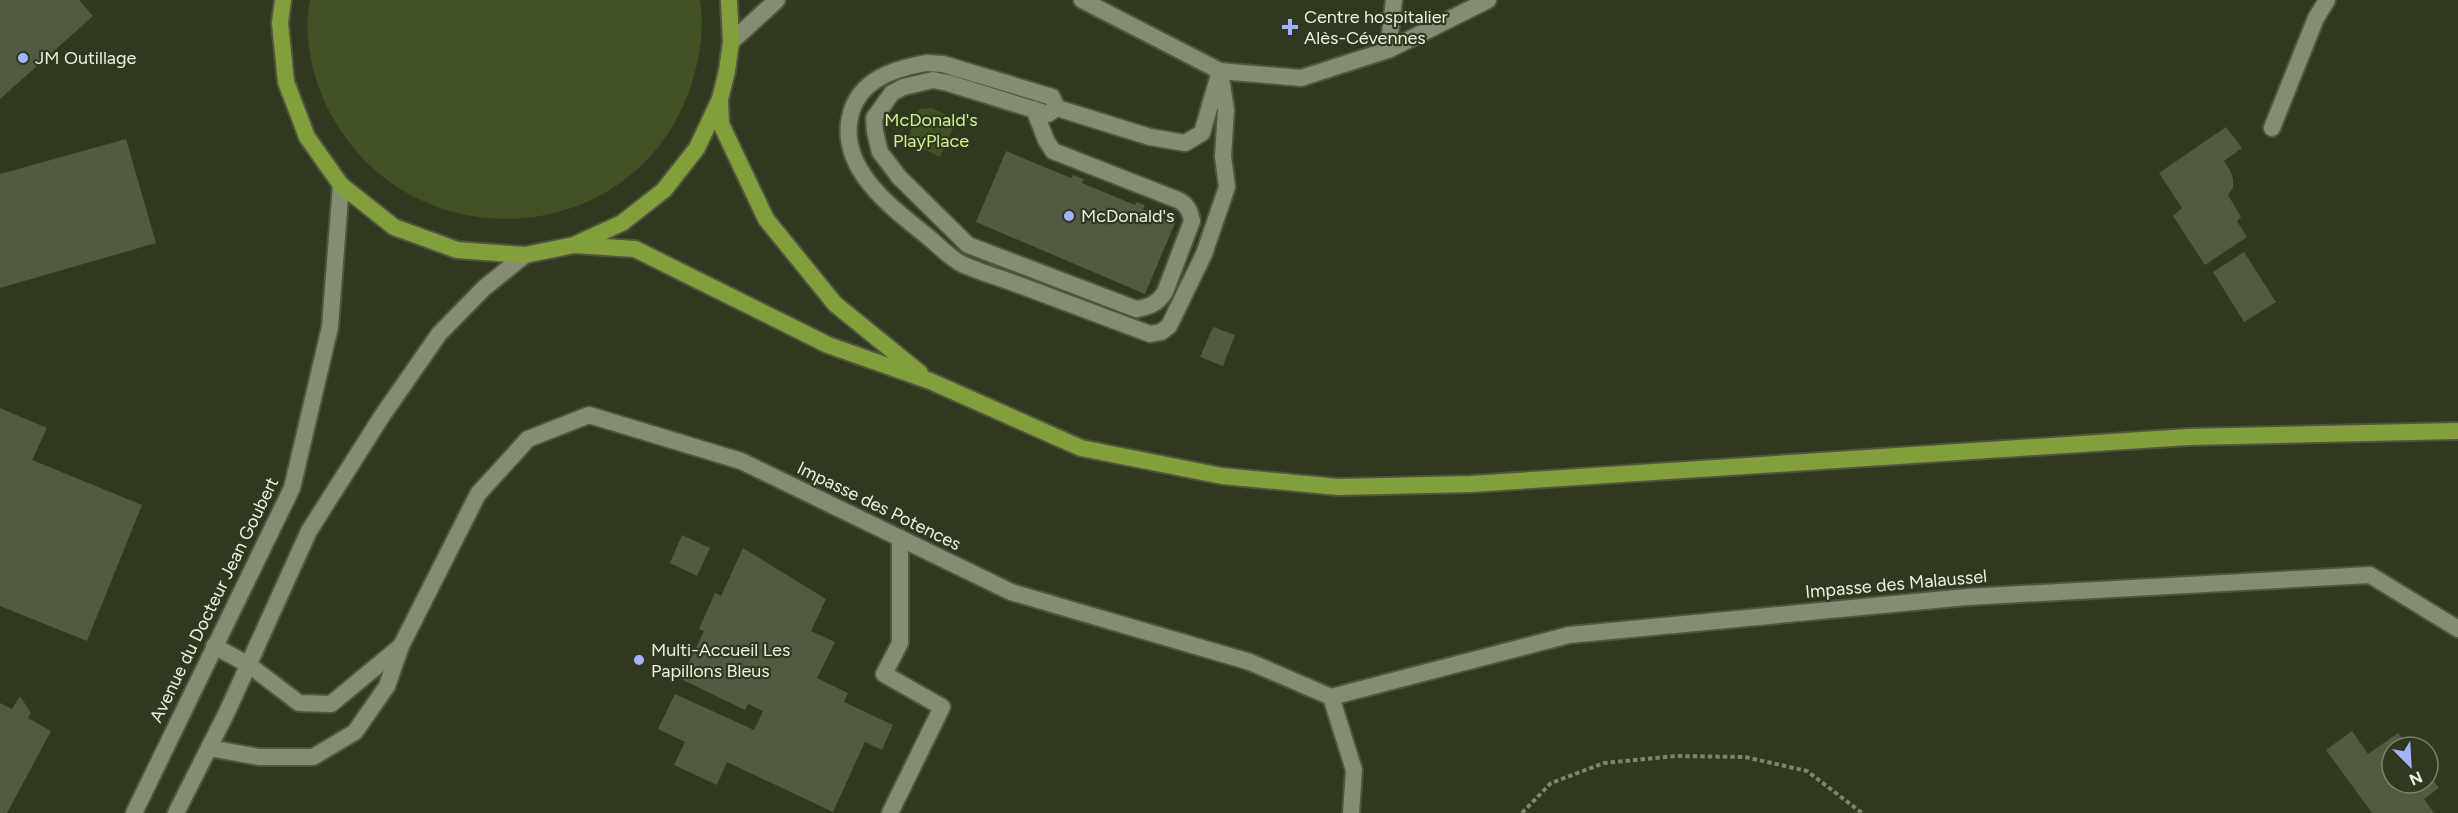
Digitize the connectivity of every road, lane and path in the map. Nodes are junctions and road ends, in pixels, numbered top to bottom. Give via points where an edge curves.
1 (269, 0) edge
2 (283, 0) edge
3 (729, 0) edge
4 (777, 0) edge
5 (1082, 0) edge
6 (1394, 0) edge
7 (1488, 0) edge
8 (2327, 0) edge
9 (280, 23) junction
10 (731, 42) junction
11 (1388, 50) junction
12 (1220, 71) junction
13 (720, 99) junction
14 (1057, 108) junction
15 (1034, 109) junction
16 (2272, 128) dead end
17 (341, 185) junction
18 (574, 245) junction
19 (525, 255) junction
20 (930, 381) junction
21 (2458, 431) edge
22 (900, 538) junction
23 (2458, 629) edge
24 (214, 646) junction
25 (401, 646) junction
26 (249, 665) junction
27 (1330, 697) junction
28 (209, 748) junction
29 (134, 813) edge
30 (176, 813) edge
31 (890, 813) edge
32 (1351, 813) edge
33 (1522, 813) edge
34 (1862, 813) edge

1 - 9 main road
2 - 9 main road
3 - 10 main road
4 - 10 street
5 - 12 street
6 - 11 street
7 - 11 street
8 - 16 street via 2316,18
9 - 17 main road via 286,82 307,137
10 - 13 main road
11 - 12 street via 1301,78
12 - 14 street via 1202,133 1185,143 1150,137
12 - 14 street via 1226,111 1223,156 1227,187 1204,254 1169,326 1161,332 1150,334 960,263 880,198 861,171 847,130 861,91 884,74 926,63 943,64 1052,97
13 - 18 main road via 697,148 664,190 622,223
13 - 20 main road via 721,123 766,219 836,304
14 - 15 street via 1048,114
15 - 15 street via 933,80 892,93 874,118 875,132 880,152 899,177 968,245 1136,309 1152,306 1165,292 1192,221 1185,203 1053,151
17 - 19 main road via 394,227 457,250
17 - 24 street, Avenue du Docteur Jean Goubert via 330,327 292,488
18 - 19 main road
18 - 20 main road via 635,249 828,345
19 - 26 street via 484,288 439,334 382,416 309,531
20 - 21 main road via 1081,448 1222,476 1338,487 1471,484 2188,437
22 - 25 street, Impasse des Potences via 741,461 589,415 528,439 478,495
22 - 27 street, Impasse des Potences via 1011,592 1250,662
22 - 31 street via 900,643 884,674 942,707
23 - 27 street, Impasse des Malaussel via 2370,575 1967,597 1569,634
24 - 26 street, Impasse des Potences
24 - 29 street, Avenue du Docteur Jean Goubert
25 - 26 street, Impasse des Potences via 332,704 299,703
25 - 28 street, Impasse des Potences via 387,686 355,732 313,757 259,757
26 - 28 street
27 - 32 street via 1354,770
28 - 30 street
33 - 34 path via 1551,783 1604,763 1676,756 1744,757 1807,771

